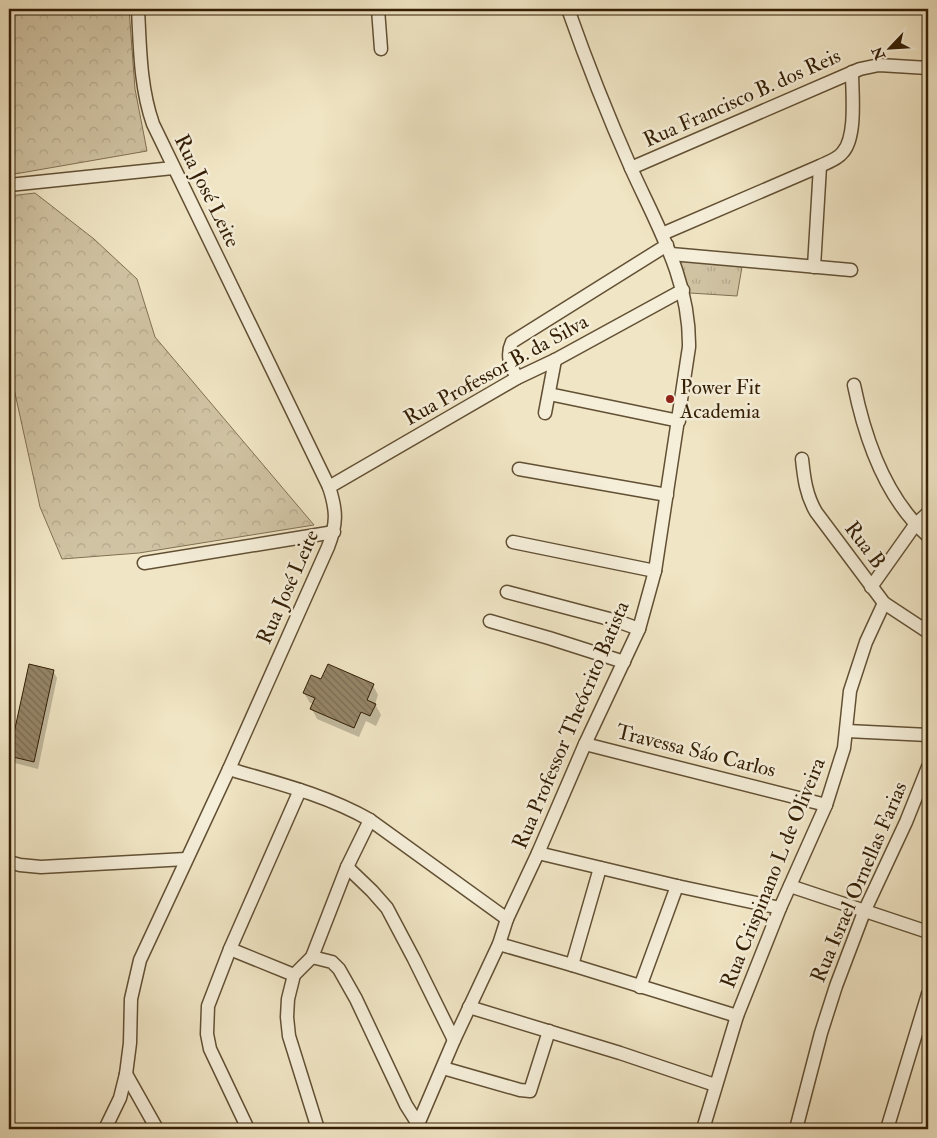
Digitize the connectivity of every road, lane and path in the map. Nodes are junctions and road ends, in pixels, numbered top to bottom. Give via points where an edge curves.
1 (138, 9) edge
2 (378, 9) edge
3 (568, 9) edge
4 (381, 49) dead end
5 (928, 68) edge
6 (852, 72) junction
7 (820, 166) junction
8 (173, 168) junction
9 (631, 168) junction
10 (9, 185) edge
11 (667, 245) junction
12 (814, 267) junction
13 (851, 270) dead end
14 (683, 290) junction
15 (555, 360) junction
16 (516, 378) junction
17 (854, 385) dead end
18 (549, 394) junction
19 (546, 413) dead end
20 (679, 421) junction
21 (802, 459) dead end
22 (519, 469) dead end
23 (329, 488) junction
24 (667, 495) junction
25 (928, 513) edge
26 (916, 525) junction
27 (334, 532) junction
28 (928, 536) edge
29 (512, 542) dead end
30 (144, 563) dead end
31 (655, 570) junction
32 (871, 587) junction
33 (507, 592) dead end
34 (884, 603) junction
35 (490, 621) dead end
36 (639, 629) junction
37 (928, 632) edge
38 (624, 662) junction
39 (847, 731) junction
40 (928, 735) edge
41 (584, 744) junction
42 (928, 767) edge
43 (229, 768) junction
44 (300, 790) junction
45 (826, 805) junction
46 (370, 820) junction
47 (538, 853) junction
48 (186, 859) junction
49 (9, 862) edge
50 (347, 867) junction
51 (600, 868) junction
52 (677, 886) junction
53 (790, 886) junction
54 (780, 908) junction
55 (864, 912) junction
56 (507, 919) junction
57 (928, 932) edge
58 (499, 944) junction
59 (230, 949) junction
60 (312, 957) junction
61 (572, 964) junction
62 (294, 976) junction
63 (640, 987) junction
64 (928, 994) edge
65 (469, 1007) junction
66 (737, 1016) junction
67 (549, 1032) junction
68 (454, 1040) junction
69 (443, 1068) junction
70 (126, 1074) junction
71 (715, 1085) junction
72 (417, 1127) edge
73 (105, 1129) edge
74 (157, 1129) edge
75 (248, 1129) edge
76 (318, 1129) edge
77 (703, 1129) edge
78 (796, 1129) edge
79 (887, 1129) edge

1 - 8 street, Rua José Leite via 146,102
2 - 4 street
3 - 9 street, Rua Professor Theócrito Batista
5 - 6 street, Rua Francisco B. dos Reis via 879,65
6 - 7 street via 848,144 839,156
6 - 9 street, Rua Francisco B. dos Reis
7 - 11 street
7 - 12 street
8 - 10 street
8 - 23 street, Rua José Leite
9 - 11 street, Rua Professor Theócrito Batista
11 - 12 street
11 - 14 street, Rua Professor Theócrito Batista
11 - 16 street via 512,342 508,351
12 - 13 street
14 - 15 street, Rua Professor B. da Silva
14 - 20 street, Rua Professor Theócrito Batista via 689,347
15 - 16 street, Rua Professor B. da Silva
15 - 18 street
16 - 23 street, Rua Professor B. da Silva
17 - 26 street via 881,470
18 - 19 street
18 - 20 street
20 - 24 street, Rua Professor Theócrito Batista
21 - 32 street, Rua B via 810,502
22 - 24 street
23 - 27 street, Rua José Leite via 334,503
24 - 31 street, Rua Professor Theócrito Batista
25 - 26 street
26 - 28 street
26 - 32 street
27 - 30 street
27 - 43 street, Rua José Leite
29 - 31 street
31 - 36 street, Rua Professor Theócrito Batista
32 - 34 street, Rua B
33 - 36 street
34 - 37 street, Rua B
34 - 39 street, Rua Crispinano L de Oliveira via 866,642 850,691
35 - 38 street
36 - 38 street, Rua Professor Theócrito Batista
38 - 41 street, Rua Professor Theócrito Batista
39 - 40 street
39 - 45 street, Rua Crispinano L de Oliveira
41 - 45 street, Travessa Sáo Carlos
41 - 47 street, Rua Professor Theócrito Batista
42 - 55 street, Rua Israel Ornellas Farias
43 - 44 street
43 - 48 street, Rua José Leite
44 - 46 street
44 - 59 street
45 - 53 street, Rua Crispinano L de Oliveira
46 - 50 street
46 - 56 street
47 - 51 street
47 - 56 street, Rua Professor Theócrito Batista
48 - 49 street via 41,867
48 - 70 street, Rua José Leite via 140,960 131,999
50 - 60 street
50 - 68 street via 387,908
51 - 52 street
51 - 61 street
52 - 54 street
52 - 63 street
53 - 54 street, Rua Crispinano L de Oliveira
53 - 55 street
54 - 66 street, Rua Crispinano L de Oliveira
55 - 57 street
55 - 78 street, Rua Israel Ornellas Farias via 833,995
56 - 58 street, Rua Professor Theócrito Batista
58 - 61 street
58 - 65 street, Rua Professor Theócrito Batista
59 - 62 street
59 - 75 street via 208,1006 207,1034 210,1049
60 - 62 street
60 - 72 street via 332,962 339,969
61 - 63 street
62 - 76 street via 288,999 289,1036
63 - 66 street
64 - 79 street
65 - 67 street
65 - 68 street, Rua Professor Theócrito Batista
66 - 71 street, Rua Crispinano L de Oliveira
67 - 69 street via 530,1091
67 - 71 street
68 - 69 street, Rua Professor Theócrito Batista
69 - 72 street, Rua Professor Theócrito Batista
70 - 73 street, Rua José Leite via 120,1098
70 - 74 street
71 - 77 street, Rua Crispinano L de Oliveira

